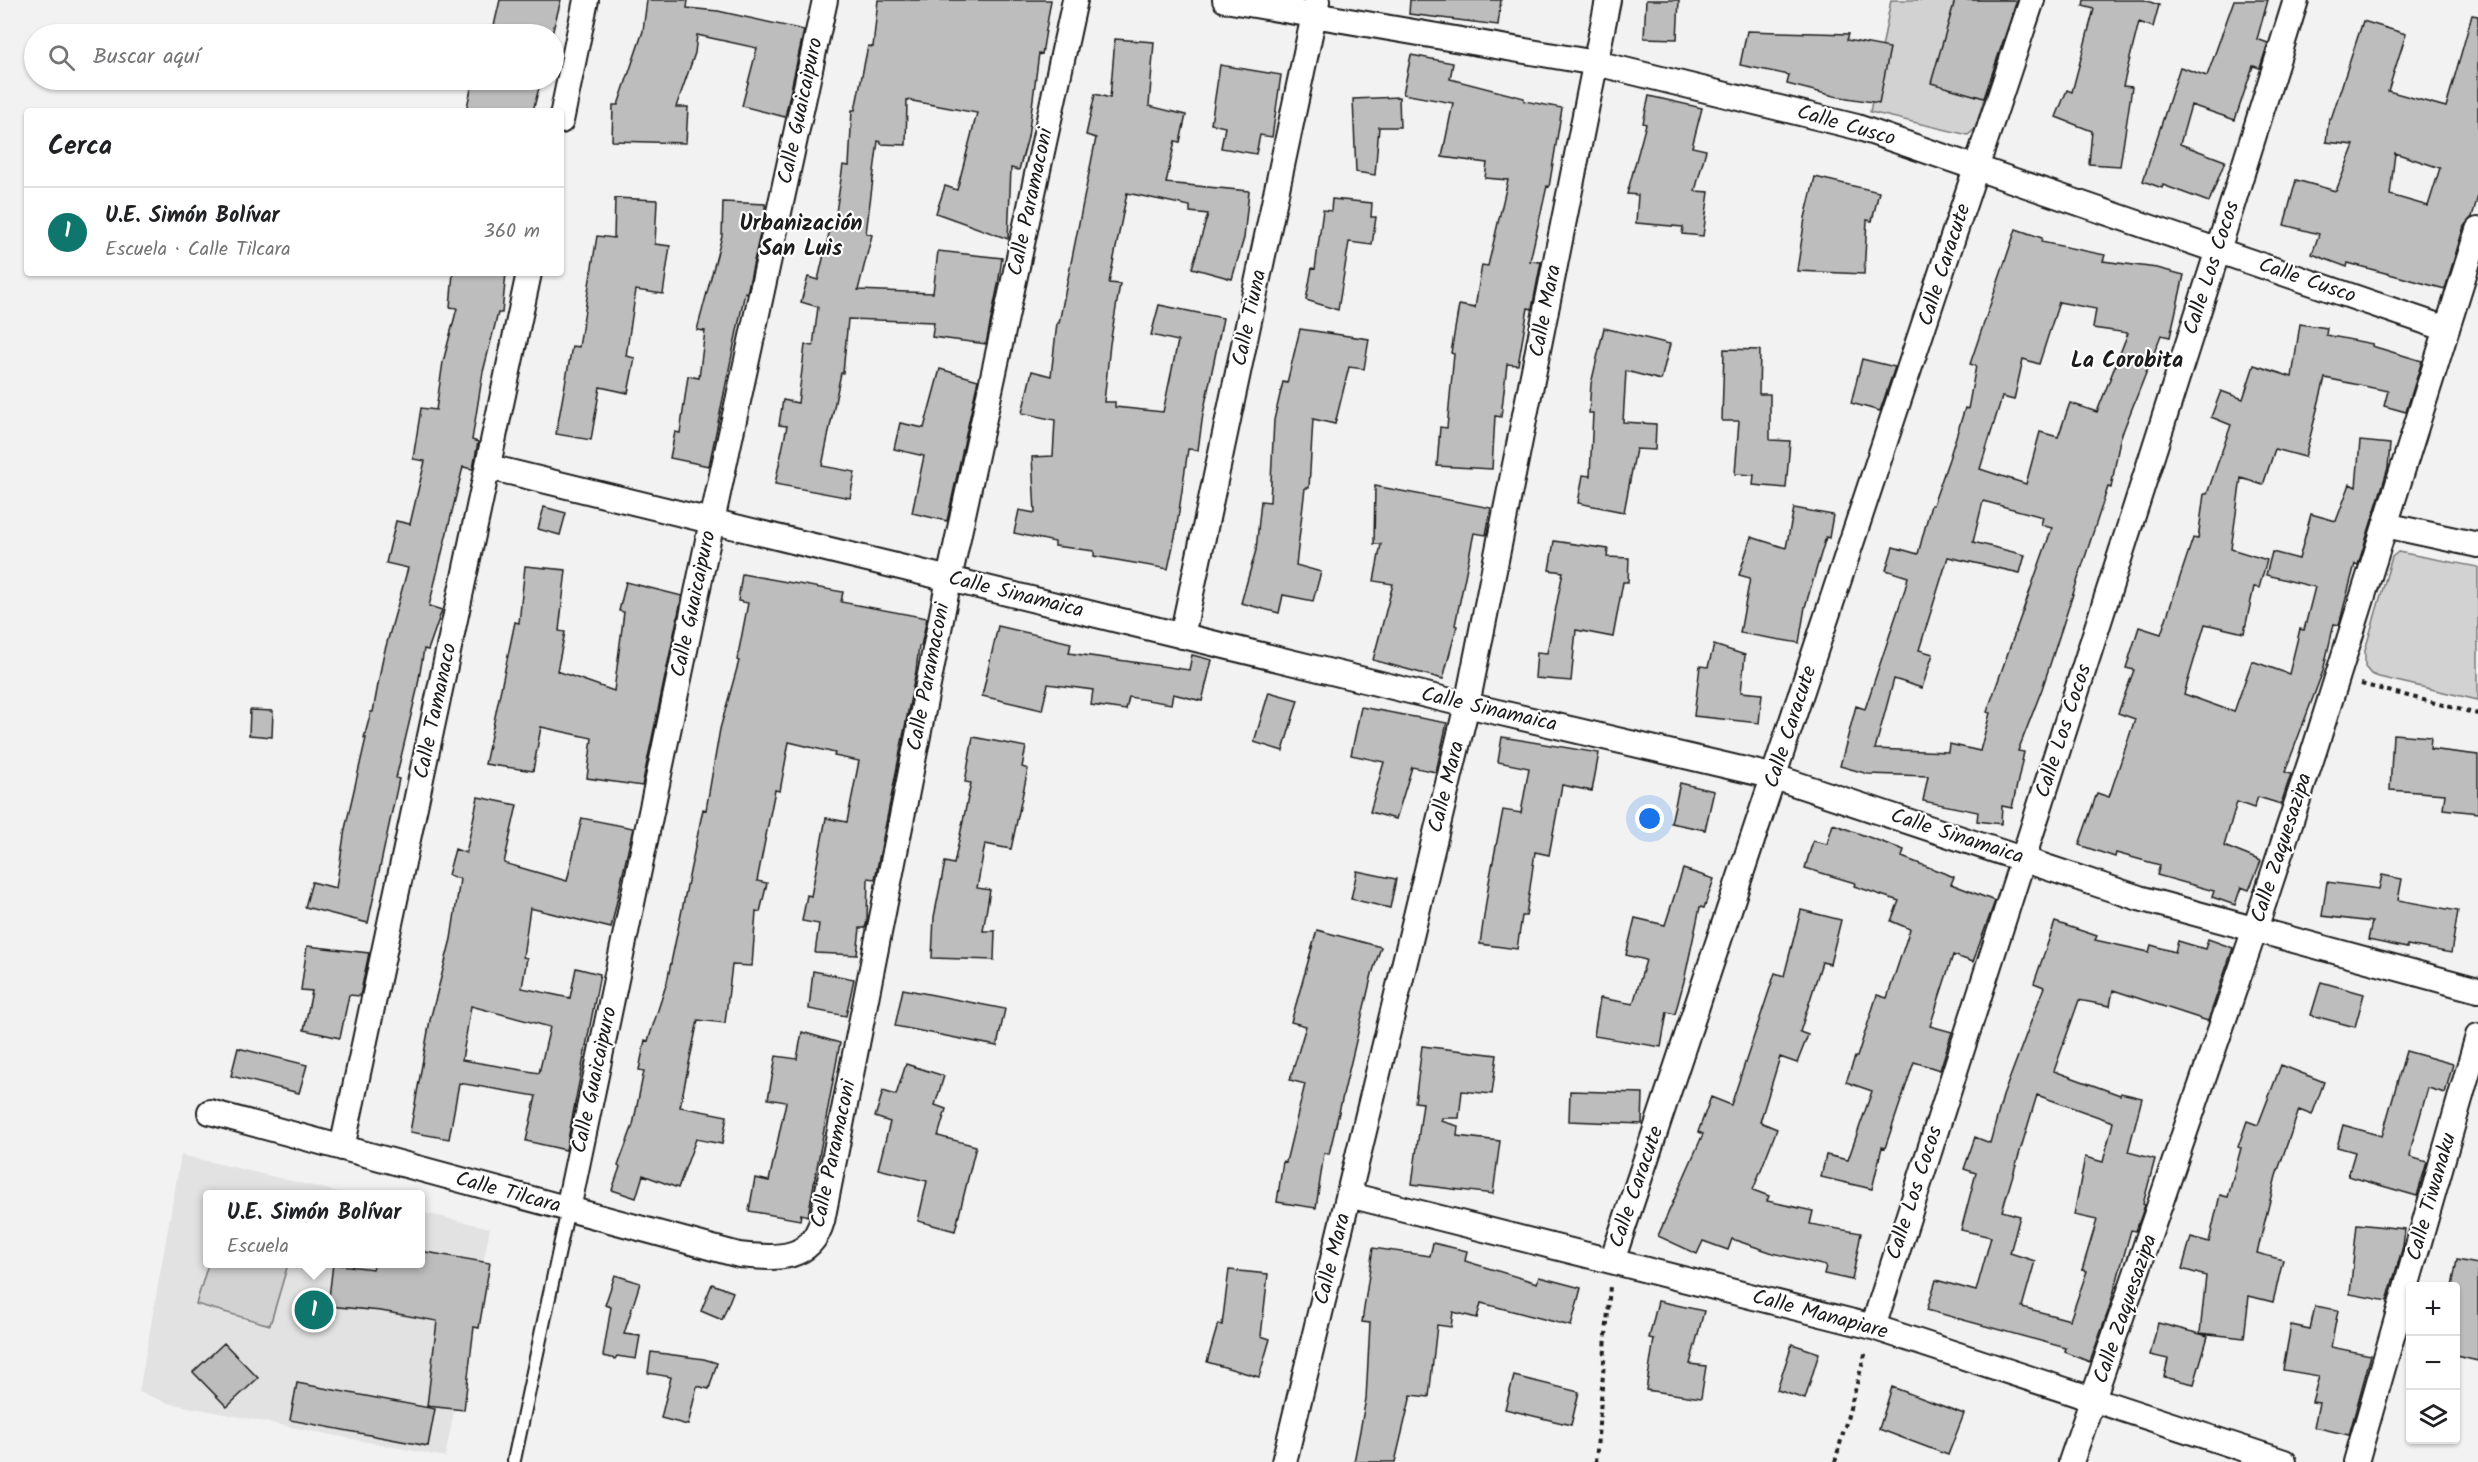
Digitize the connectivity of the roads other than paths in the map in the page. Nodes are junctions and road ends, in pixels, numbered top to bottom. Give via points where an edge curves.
1 (586, 0) edge
2 (825, 0) edge
3 (1075, 0) edge
4 (1225, 0) edge
5 (1608, 0) edge
6 (2032, 0) edge
7 (2296, 0) edge
8 (1316, 8) edge
9 (1596, 63) junction
10 (564, 108) edge
11 (1977, 168) junction
12 (2478, 230) edge
13 (2218, 250) junction
14 (528, 276) edge
15 (2447, 329) junction
16 (489, 467) junction
17 (712, 521) junction
18 (2385, 525) junction
19 (2478, 545) edge
20 (949, 579) junction
21 (1182, 636) junction
22 (1467, 705) junction
23 (1775, 777) junction
24 (2023, 859) junction
25 (2255, 929) junction
26 (2478, 990) edge
27 (2478, 1036) edge
28 (210, 1112) dead end
29 (342, 1148) junction
30 (1348, 1195) junction
31 (568, 1209) junction
32 (808, 1247) joint
33 (1612, 1261) junction
34 (1873, 1327) junction
35 (2094, 1400) junction
36 (514, 1460) dead end
37 (1284, 1462) edge
38 (2071, 1462) edge
39 (2284, 1462) edge
40 (2356, 1462) edge

1 - 10 street
2 - 17 street, Calle Guaicaipuro
3 - 20 street, Calle Paramaconi
4 - 8 street, Calle Cusco
5 - 9 street, Calle Mara
6 - 11 street, Calle Caracute
7 - 13 street, Calle Los Cocos
8 - 9 street, Calle Cusco
8 - 21 street, Calle Tiuna
9 - 11 street, Calle Cusco via 1857,127
9 - 22 street, Calle Mara
11 - 13 street, Calle Cusco
11 - 23 street, Calle Caracute
12 - 15 street, Calle Zaquesazipa
13 - 15 street, Calle Cusco
13 - 24 street, Calle Los Cocos
14 - 16 street, Calle Tamanaco
15 - 18 street, Calle Zaquesazipa
16 - 17 street, Calle Sinamaica
16 - 29 street, Calle Tamanaco
17 - 20 street, Calle Sinamaica
17 - 31 street, Calle Guaicaipuro
18 - 19 street
18 - 25 street, Calle Zaquesazipa
20 - 21 street, Calle Sinamaica
20 - 32 street, Calle Paramaconi via 822,1221
21 - 22 street, Calle Sinamaica
22 - 23 street, Calle Sinamaica
22 - 30 street, Calle Mara
23 - 24 street, Calle Sinamaica
23 - 33 street, Calle Caracute
24 - 25 street, Calle Sinamaica via 2139,898
24 - 34 street, Calle Los Cocos
25 - 26 street, Calle Sinamaica
25 - 35 street, Calle Zaquesazipa
27 - 40 street, Calle Tiwanaku
28 - 29 street, Calle Tilcara
29 - 31 street, Calle Tilcara
30 - 33 street, Calle Manapiare
30 - 37 street, Calle Mara
31 - 32 street, Calle Tilcara via 739,1255 780,1257
31 - 36 lane
33 - 34 street, Calle Manapiare
34 - 35 street, Calle Manapiare
35 - 38 street, Calle Zaquesazipa
35 - 39 street, Calle Manapiare

